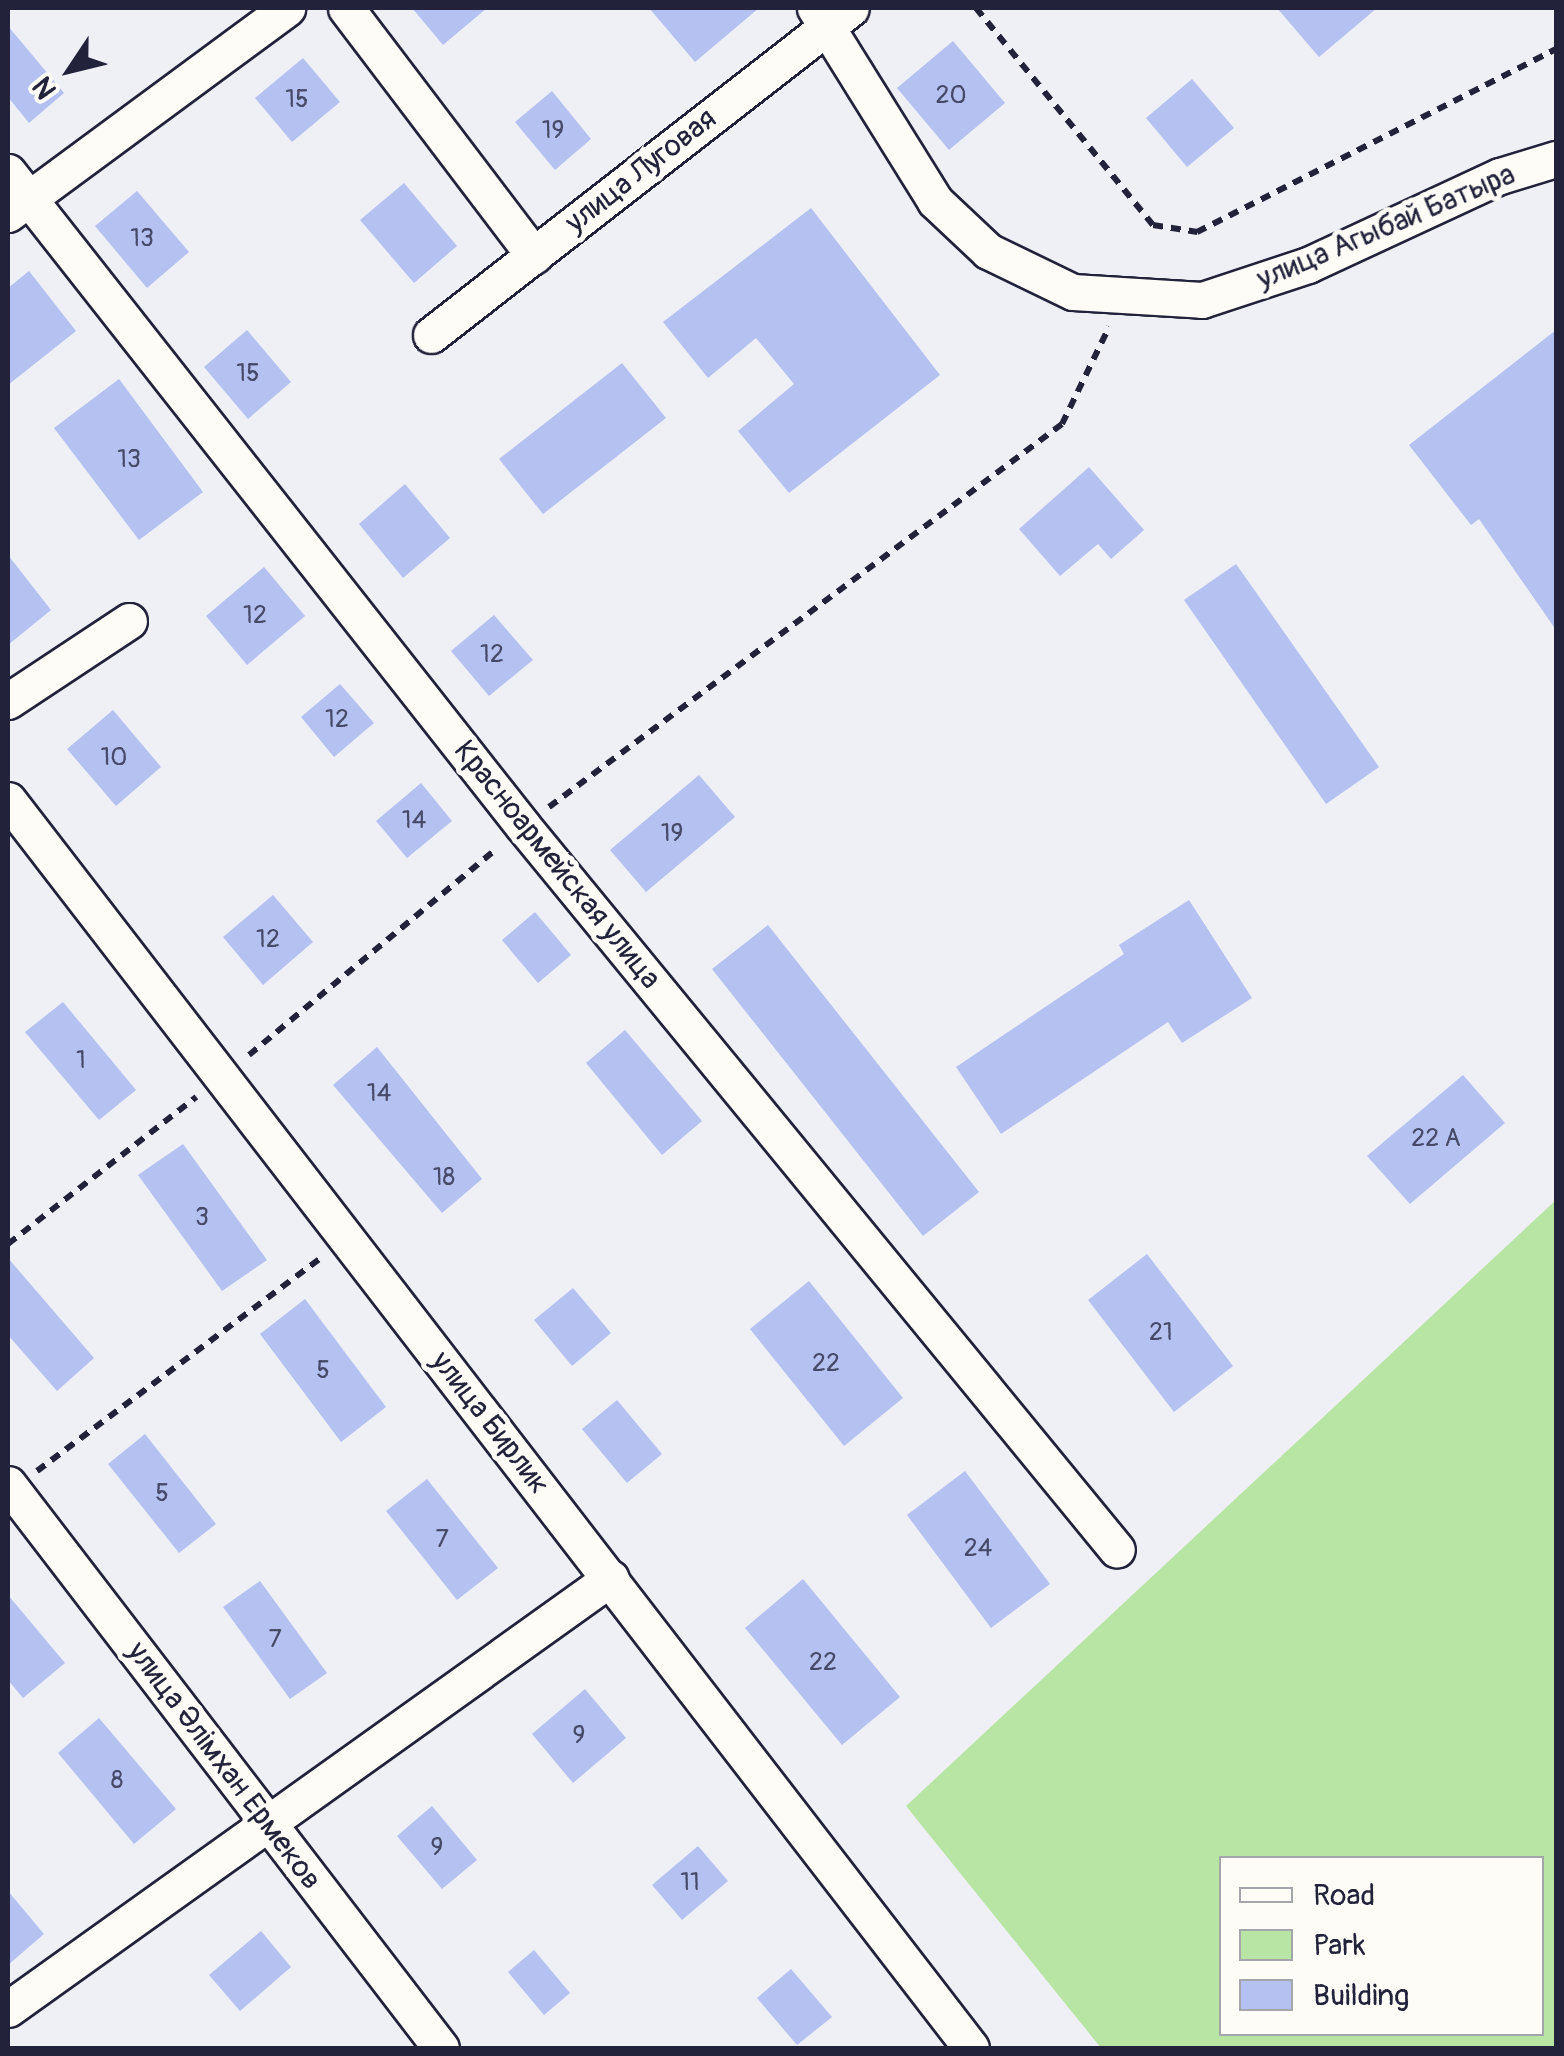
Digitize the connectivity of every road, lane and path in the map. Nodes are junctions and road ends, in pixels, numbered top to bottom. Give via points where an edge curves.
1 (287, 8) edge
2 (346, 8) edge
3 (976, 8) edge
4 (831, 13) edge
5 (1556, 49) edge
6 (1556, 159) edge
7 (14, 195) edge
8 (534, 256) junction
9 (1122, 300) junction
10 (431, 336) dead end
11 (129, 621) dead end
12 (8, 701) edge
13 (8, 800) edge
14 (523, 826) junction
15 (221, 1078) junction
16 (346, 1238) junction
17 (8, 1244) edge
18 (10, 1486) edge
19 (1117, 1550) dead end
20 (612, 1578) junction
21 (269, 1826) junction
22 (8, 2009) edge
23 (441, 2048) edge
24 (970, 2048) edge

1 - 7 street
2 - 8 street
3 - 5 path via 1154,225 1197,232
4 - 8 street, улица Луговая
4 - 9 street, улица Агыбай Батыра via 935,201 988,251 1072,292
6 - 9 street, улица Агыбай Батыра via 1500,176 1308,265 1202,300
7 - 14 street, Красноармейская улица
8 - 10 street, улица Луговая
9 - 14 path via 1062,424
11 - 12 street
13 - 15 street, улица Бирлик
14 - 15 path
14 - 19 street, Красноармейская улица
15 - 16 street, улица Бирлик
15 - 17 path
16 - 18 path
16 - 20 street, улица Бирлик
18 - 21 street, улица Әлімхан Ермеков
20 - 21 street
20 - 24 street, улица Бирлик
21 - 22 street
21 - 23 street, улица Әлімхан Ермеков

